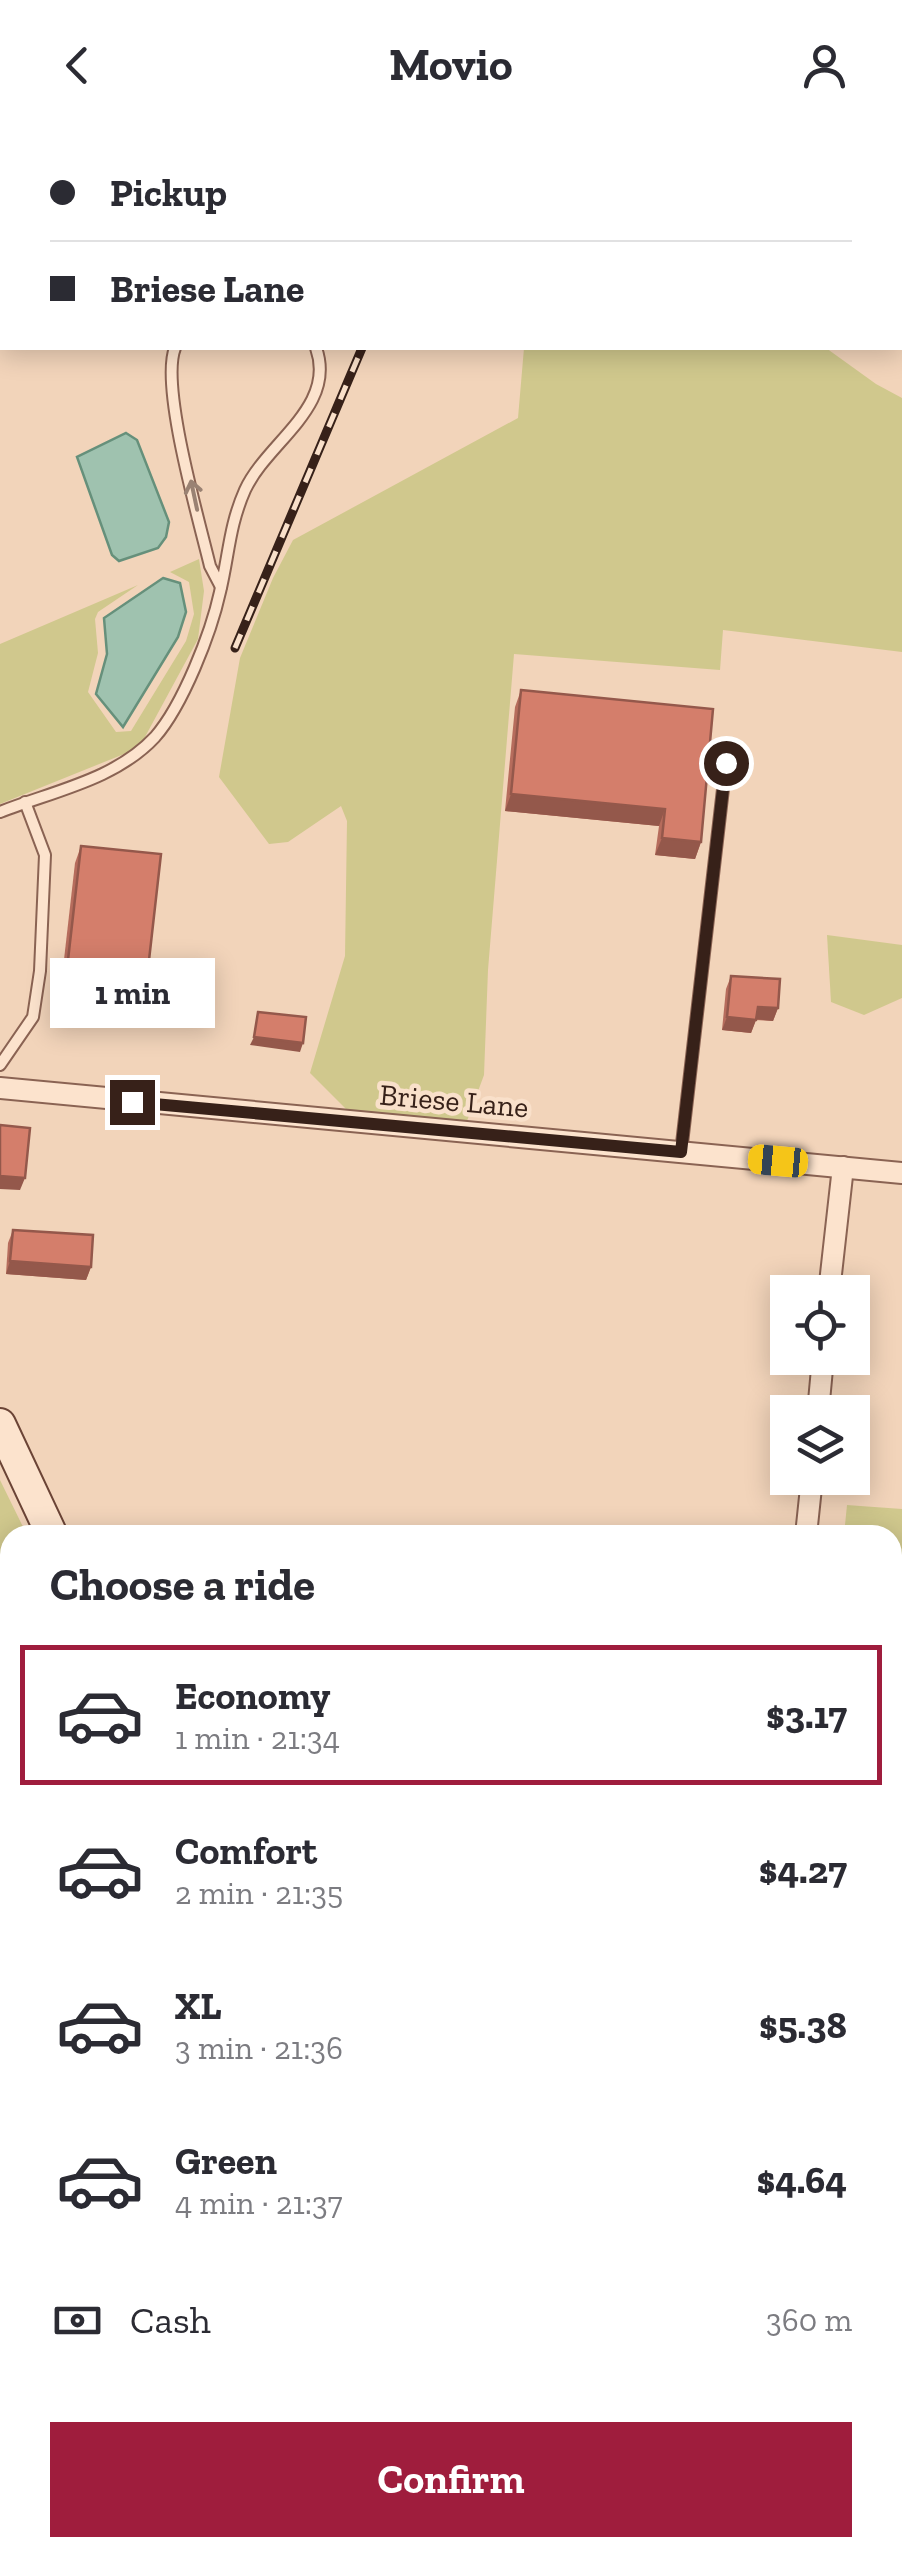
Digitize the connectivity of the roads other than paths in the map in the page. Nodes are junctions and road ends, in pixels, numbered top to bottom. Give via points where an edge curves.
1 (175, 350) edge
2 (316, 350) edge
3 (222, 588) junction
4 (726, 763) dead end
5 (25, 802) junction
6 (0, 812) edge
7 (0, 1065) edge
8 (0, 1088) edge
9 (681, 1152) junction
10 (843, 1167) junction
11 (902, 1173) edge
12 (831, 1275) edge
13 (0, 1424) edge
14 (810, 1495) edge
15 (47, 1525) edge
16 (807, 1525) edge

3 -> 1 lane via 210,566 170,377
2 - 3 lane via 320,372 309,409 246,487 229,533
3 - 5 lane via 211,630 158,734 111,773
4 - 9 lane
5 - 6 lane
5 - 7 lane via 45,855 40,971 33,1017
8 - 9 street, Briese Lane
9 - 10 street, Briese Lane
10 - 11 street, Briese Lane
10 - 12 street
13 - 15 street
14 - 16 street

